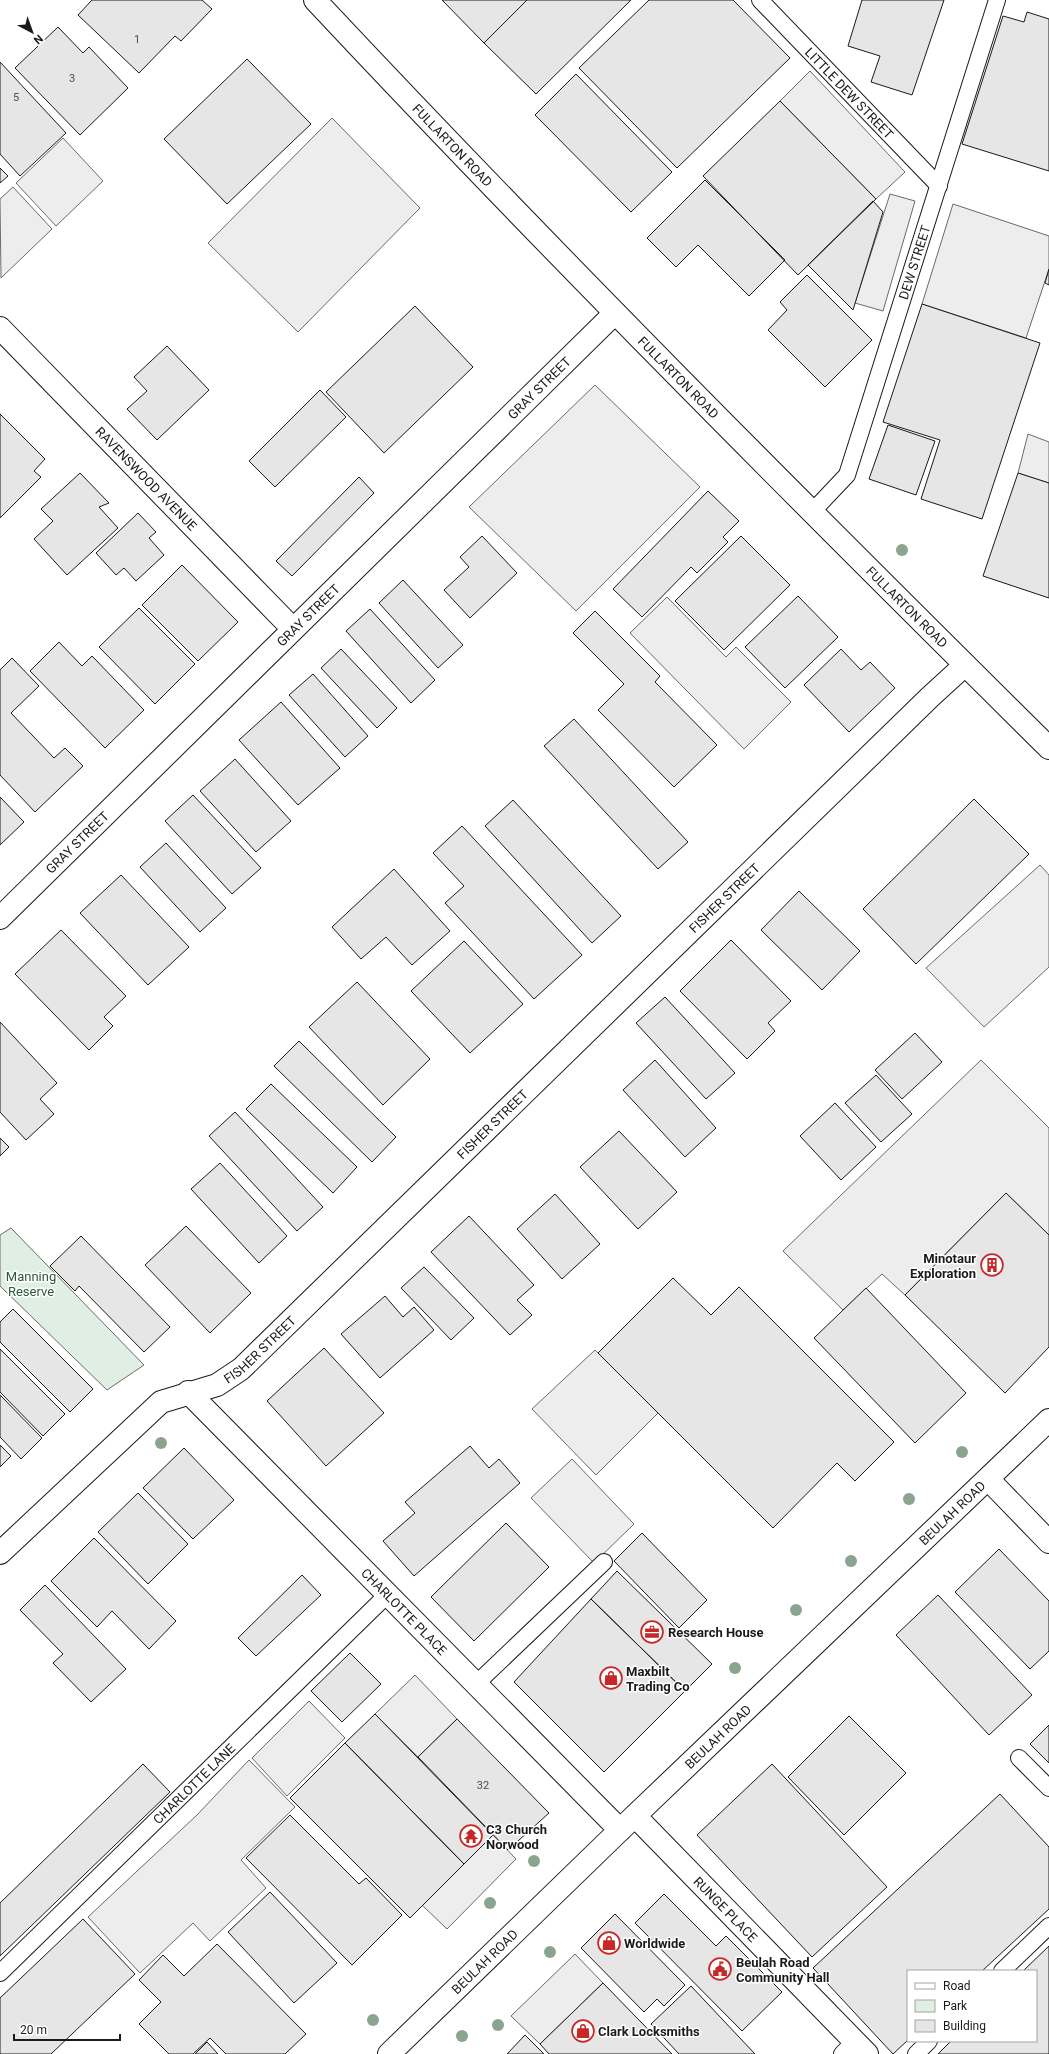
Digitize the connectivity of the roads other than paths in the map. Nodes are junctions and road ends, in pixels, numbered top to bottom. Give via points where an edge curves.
1 (315, 0) edge
2 (760, 0) edge
3 (997, 0) edge
4 (939, 186) junction
5 (615, 313) junction
6 (0, 328) edge
7 (812, 512) junction
8 (293, 629) junction
9 (965, 665) junction
10 (1049, 748) edge
11 (0, 918) edge
12 (188, 1392) junction
13 (1049, 1420) edge
14 (988, 1479) junction
15 (1049, 1542) edge
16 (0, 1553) edge
17 (604, 1562) dead end
18 (387, 1595) junction
19 (476, 1684) junction
20 (1020, 1758) dead end
21 (1049, 1788) edge
22 (628, 1823) junction
23 (1049, 1926) edge
24 (1003, 1970) edge
25 (0, 1973) edge
26 (928, 2042) edge
27 (854, 2050) edge
28 (389, 2054) edge
29 (916, 2054) edge

1 - 5 street, FULLARTON ROAD via 455,149
2 - 4 lane, LITTLE DEW STREET
3 - 4 lane, DEW STREET
4 - 7 lane, DEW STREET via 847,475
5 - 7 street, FULLARTON ROAD
5 - 8 street, GRAY STREET
6 - 8 street, RAVENSWOOD AVENUE
7 - 9 street, FULLARTON ROAD
8 - 11 street, GRAY STREET
9 - 10 street, FULLARTON ROAD
9 - 12 street, FISHER STREET via 241,1369 217,1385
12 - 16 street, FISHER STREET via 161,1402
12 - 18 street, CHARLOTTE PLACE
13 - 14 street, BEULAH ROAD
14 - 15 street
14 - 22 street, BEULAH ROAD
17 - 19 lane
18 - 19 street, CHARLOTTE PLACE
18 - 25 lane, CHARLOTTE LANE
19 - 22 street, CHARLOTTE PLACE
20 - 21 lane
22 - 27 street, RUNGE PLACE
22 - 28 street, BEULAH ROAD
23 - 24 lane
26 - 29 lane

